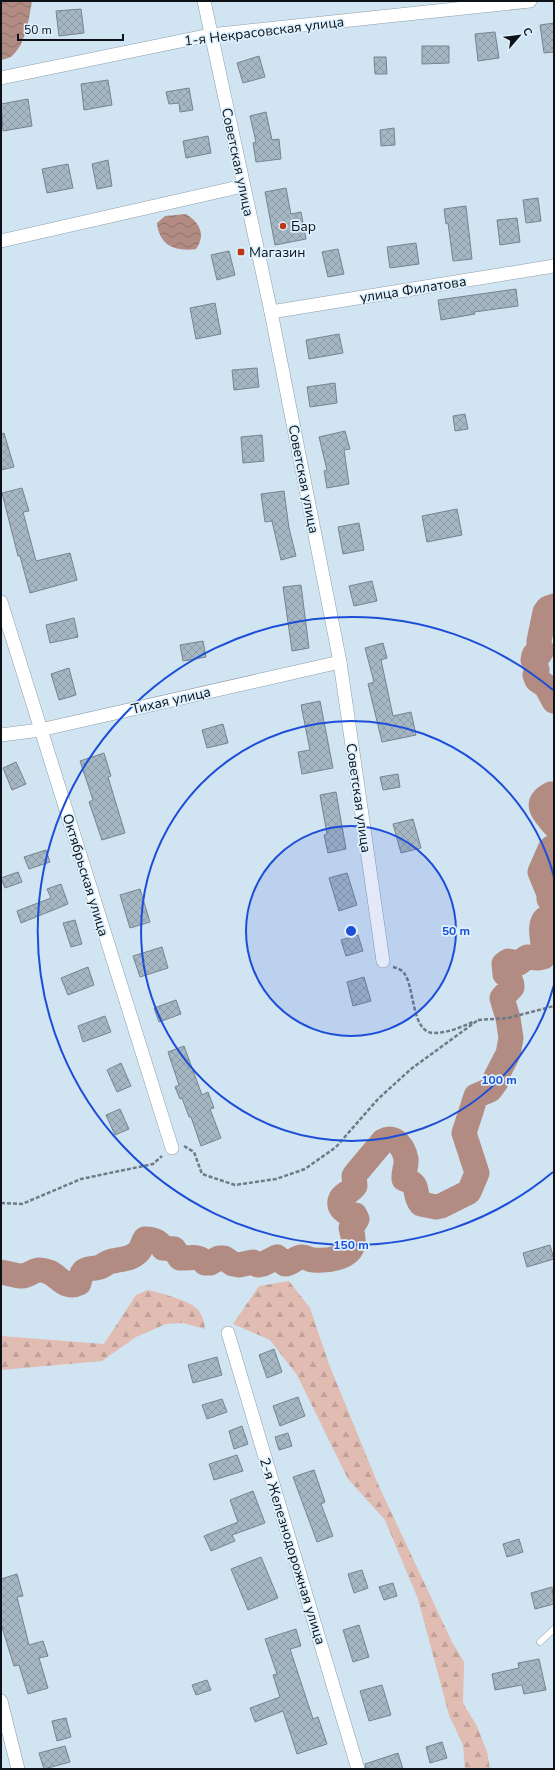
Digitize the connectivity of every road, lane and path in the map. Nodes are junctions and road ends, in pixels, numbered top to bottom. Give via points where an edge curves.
1 (204, 1) edge
2 (530, 1) edge
3 (210, 35) junction
4 (1, 78) edge
5 (243, 186) junction
6 (1, 241) edge
7 (554, 266) edge
8 (271, 312) junction
9 (1, 602) edge
10 (340, 662) junction
11 (40, 730) junction
12 (1, 735) edge
13 (383, 961) joint
14 (554, 1006) edge
15 (478, 1020) junction
16 (172, 1148) junction
17 (1, 1203) edge
18 (228, 1333) dead end
19 (554, 1629) edge
20 (540, 1642) dead end
21 (1, 1701) edge
22 (18, 1769) edge
23 (358, 1769) edge

1 - 3 street, Советская улица
2 - 3 street, 1-я Некрасовская улица
3 - 4 street, 1-я Некрасовская улица
3 - 5 street, Советская улица
5 - 6 street
5 - 8 street, Советская улица
7 - 8 street, улица Филатова
8 - 10 street, Советская улица
9 - 11 street, Октябрьская улица
10 - 11 street, Тихая улица
10 - 13 street, Советская улица
11 - 12 street, Тихая улица
11 - 16 street, Октябрьская улица
13 - 15 path via 404,972 411,988 415,1012 423,1028 433,1033 451,1030
14 - 15 path via 508,1018
15 - 16 path via 411,1069 378,1099 336,1147 305,1169 276,1179 235,1185 202,1174 194,1152 184,1146
16 - 17 path via 153,1164 82,1180 22,1204
18 - 23 street, 2-я Железнодорожная улица
19 - 20 lane
21 - 22 street

